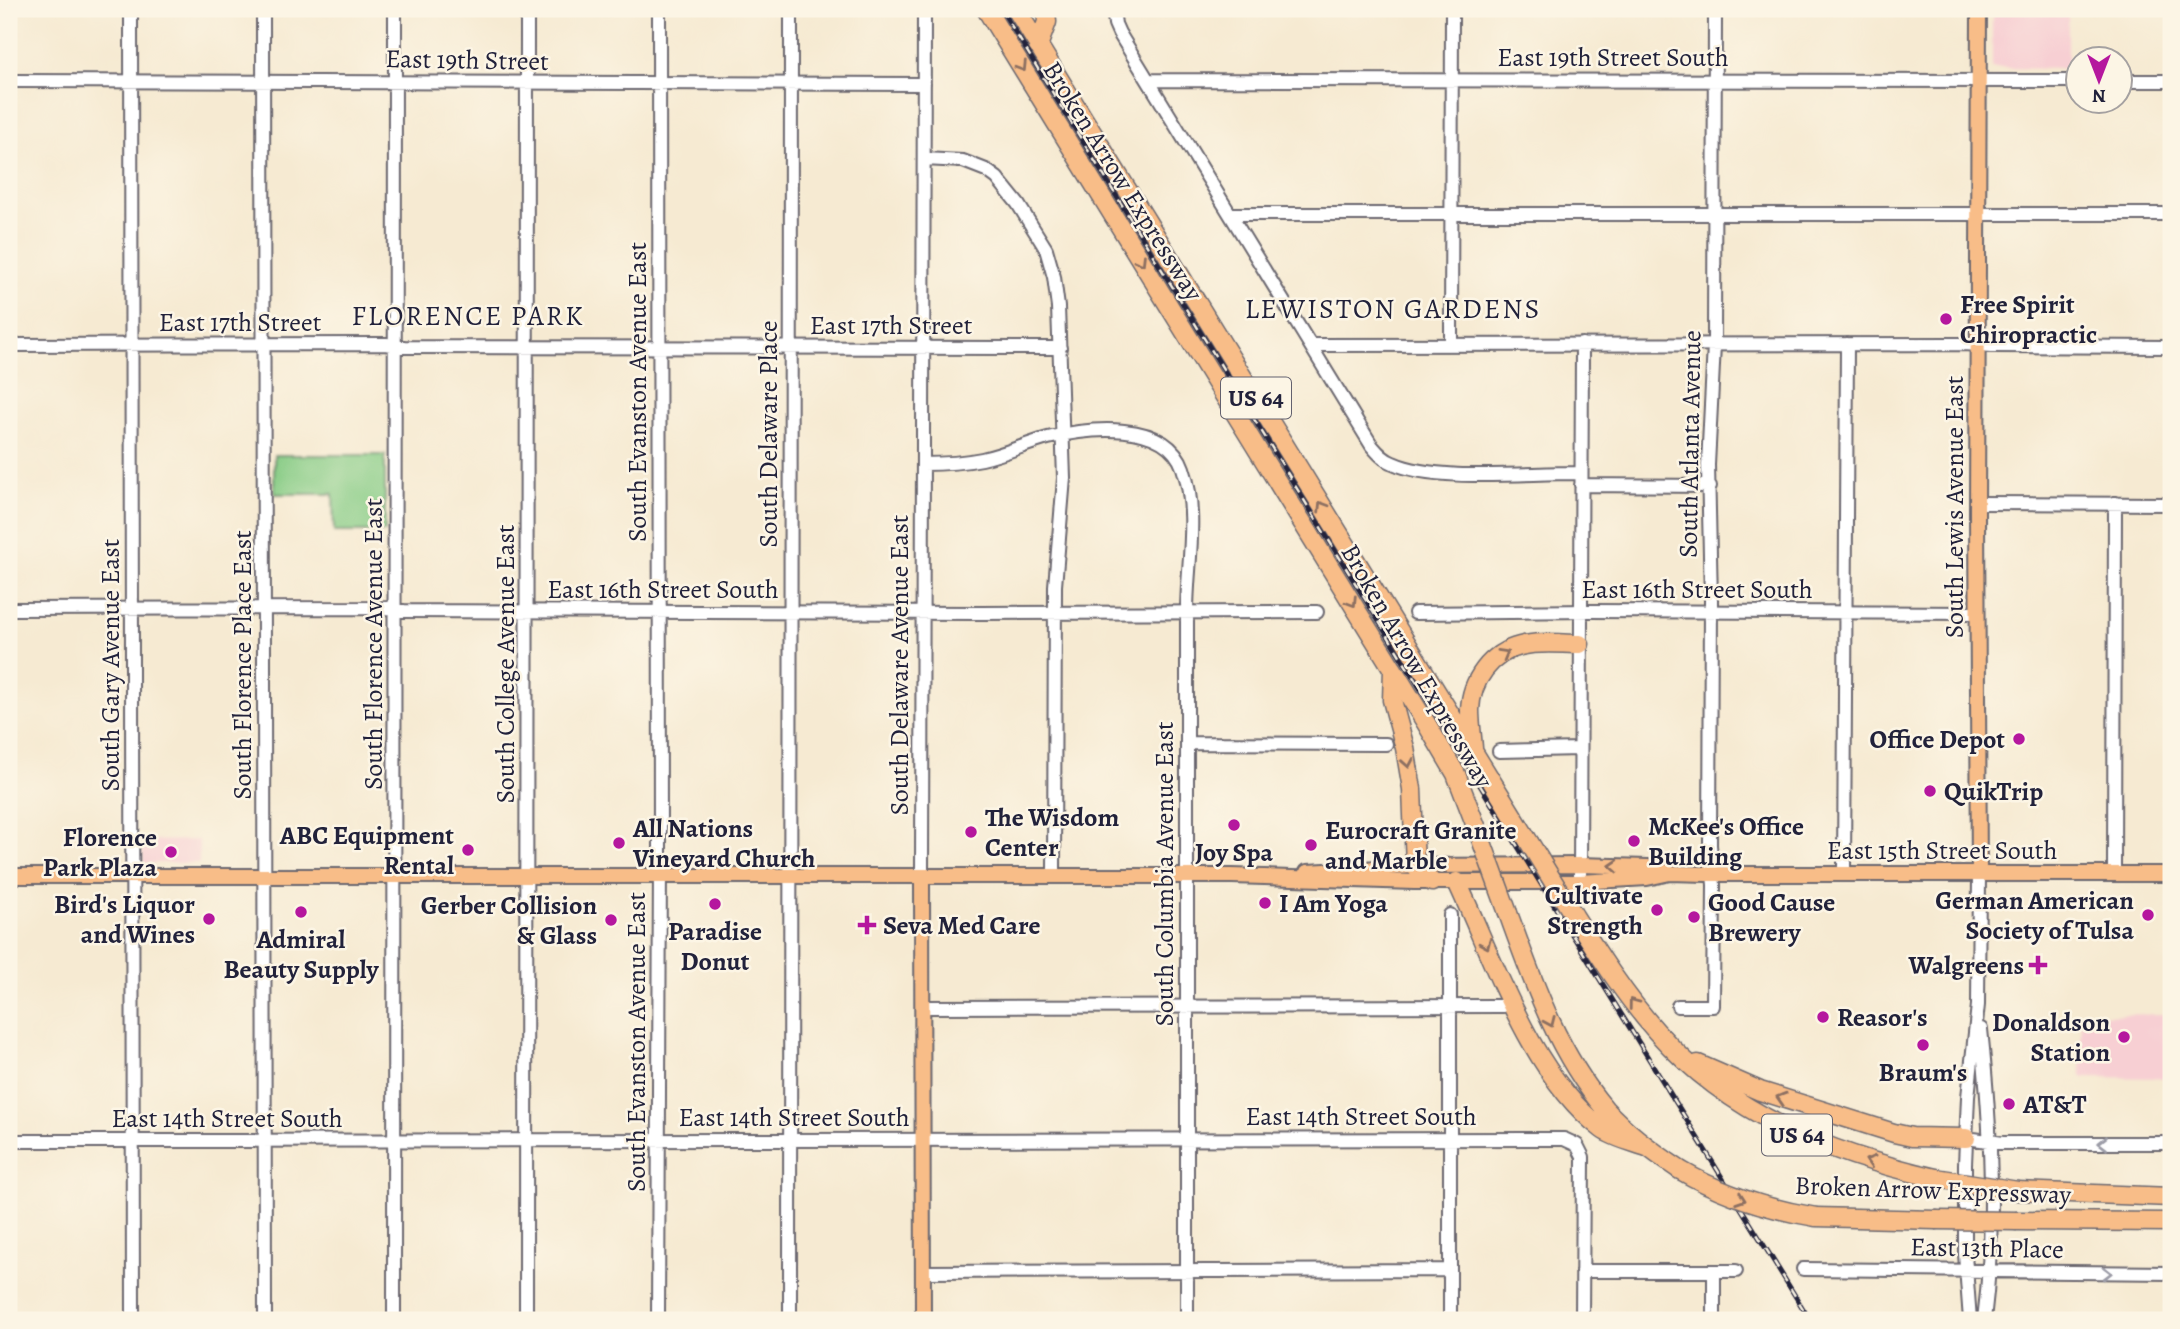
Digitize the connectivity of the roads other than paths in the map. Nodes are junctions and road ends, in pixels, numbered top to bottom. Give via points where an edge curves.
1 (131, 9) edge
2 (263, 9) edge
3 (395, 9) edge
4 (527, 9) edge
5 (659, 9) edge
6 (791, 9) edge
7 (924, 9) edge
8 (986, 9) edge
9 (1016, 9) edge
10 (1046, 9) edge
11 (1113, 9) edge
12 (1452, 9) edge
13 (1715, 9) edge
14 (1979, 9) edge
15 (1038, 46) junction
16 (1452, 79) junction
17 (1715, 79) junction
18 (1148, 80) junction
19 (1979, 80) junction
20 (9, 81) edge
21 (131, 81) junction
22 (264, 81) junction
23 (2064, 81) edge
24 (2134, 81) edge
25 (2171, 81) edge
26 (395, 82) junction
27 (527, 84) junction
28 (659, 84) junction
29 (791, 84) junction
30 (924, 84) junction
31 (924, 159) junction
32 (1451, 212) junction
33 (1715, 213) junction
34 (1231, 214) junction
35 (1978, 214) junction
36 (2171, 214) edge
37 (1451, 344) junction
38 (1582, 344) junction
39 (1847, 344) junction
40 (9, 345) edge
41 (132, 345) junction
42 (264, 345) junction
43 (395, 345) junction
44 (1311, 345) junction
45 (1714, 345) junction
46 (1979, 345) junction
47 (527, 347) junction
48 (2171, 347) edge
49 (660, 348) junction
50 (791, 348) junction
51 (924, 348) junction
52 (1060, 348) junction
53 (1062, 435) junction
54 (923, 464) junction
55 (1581, 479) junction
56 (1710, 486) junction
57 (1978, 503) junction
58 (2115, 503) junction
59 (2171, 503) edge
60 (9, 609) edge
61 (132, 609) junction
62 (264, 609) junction
63 (396, 610) junction
64 (528, 611) junction
65 (1580, 611) junction
66 (1711, 611) junction
67 (660, 612) junction
68 (792, 612) junction
69 (1055, 612) junction
70 (1186, 612) junction
71 (1317, 612) dead end
72 (1846, 612) junction
73 (924, 613) junction
74 (1415, 613) dead end
75 (1978, 613) junction
76 (1580, 644) junction
77 (1393, 670) junction
78 (1187, 743) junction
79 (1386, 744) dead end
80 (1579, 748) junction
81 (1499, 751) dead end
82 (1474, 752) junction
83 (1579, 865) junction
84 (1415, 866) junction
85 (1670, 873) junction
86 (1713, 874) junction
87 (1844, 874) junction
88 (1979, 874) junction
89 (2114, 874) junction
90 (2171, 874) edge
91 (9, 876) edge
92 (133, 876) junction
93 (265, 876) junction
94 (395, 876) junction
95 (527, 876) junction
96 (659, 876) junction
97 (791, 876) junction
98 (922, 876) junction
99 (1054, 876) junction
100 (1187, 876) junction
101 (1260, 876) junction
102 (1432, 882) junction
103 (1457, 882) junction
104 (1580, 882) junction
105 (1450, 915) dead end
106 (1978, 1005) junction
107 (1186, 1006) junction
108 (1451, 1006) junction
109 (1503, 1006) dead end
110 (1678, 1006) dead end
111 (923, 1007) junction
112 (1678, 1055) junction
113 (1966, 1138) junction
114 (791, 1139) junction
115 (923, 1139) junction
116 (1187, 1139) junction
117 (1451, 1139) junction
118 (265, 1140) junction
119 (394, 1140) junction
120 (526, 1140) junction
121 (659, 1140) junction
122 (9, 1141) edge
123 (133, 1141) junction
124 (1990, 1142) junction
125 (2171, 1143) edge
126 (1647, 1147) junction
127 (2171, 1197) edge
128 (2171, 1222) edge
129 (1803, 1269) dead end
130 (1966, 1269) junction
131 (1450, 1270) junction
132 (1187, 1271) junction
133 (1714, 1271) junction
134 (1736, 1271) dead end
135 (923, 1272) junction
136 (1582, 1272) junction
137 (1989, 1272) junction
138 (2171, 1273) edge
139 (133, 1320) edge
140 (265, 1320) edge
141 (394, 1320) edge
142 (527, 1320) edge
143 (658, 1320) edge
144 (790, 1320) edge
145 (923, 1320) edge
146 (1187, 1320) edge
147 (1450, 1320) edge
148 (1582, 1320) edge
149 (1714, 1320) edge
150 (1970, 1320) edge
151 (1984, 1320) edge

1 - 21 street, South Gary Avenue East
2 - 22 street, South Florence Place East
3 - 26 street, South Florence Avenue East
4 - 27 street, South College Avenue East
5 - 28 street, South Evanston Avenue East
6 - 29 street, South Delaware Place
7 - 30 street, South Delaware Avenue East
8 -> 77 highway, Broken Arrow Expressway / US 64
9 - 15 highway, Broken Arrow Expressway / US 64
10 - 15 highway
11 - 18 street via 1119,33
12 - 16 street
13 - 17 street, South Atlanta Avenue
14 - 19 main road, South Lewis Avenue East
82 -> 15 highway, Broken Arrow Expressway / US 64
16 - 17 street, East 19th Street South
16 - 18 street, East 19th Street South
16 - 32 street
17 - 19 street, East 19th Street South
17 - 33 street, South Atlanta Avenue
18 - 34 street
19 - 23 street, East 19th Street South
19 - 35 main road, South Lewis Avenue East
20 - 21 street, East 19th Street
21 - 22 street, East 19th Street
21 - 41 street, South Gary Avenue East
22 - 26 street, East 19th Street
22 - 42 street, South Florence Place East
24 - 25 street
26 - 27 street, East 19th Street
26 - 43 street, South Florence Avenue East
27 - 28 street, East 19th Street
27 - 47 street, South College Avenue East
28 - 29 street, East 19th Street
28 - 49 street, South Evanston Avenue East
29 - 30 street, East 19th Street
29 - 50 street, South Delaware Place
30 - 31 street, South Delaware Avenue East
31 - 51 street, South Delaware Avenue East
31 - 52 street via 974,164 1006,187 1050,260
32 - 33 street
32 - 34 street
32 - 37 street
33 - 35 street
33 - 45 street, South Atlanta Avenue
34 - 44 street
35 - 36 street
35 - 46 main road, South Lewis Avenue East
37 - 38 street
37 - 44 street
38 - 45 street
38 - 55 street
39 - 45 street
39 - 46 street
39 - 72 street
40 - 41 street, East 17th Street
41 - 42 street, East 17th Street
41 - 61 street, South Gary Avenue East
42 - 43 street, East 17th Street
42 - 62 street, South Florence Place East
43 - 47 street, East 17th Street
43 - 63 street, South Florence Avenue East
44 - 55 street via 1372,446 1391,463 1450,473
45 - 56 street, South Atlanta Avenue
46 - 48 street
46 - 57 main road, South Lewis Avenue East
47 - 49 street, East 17th Street
47 - 64 street, South College Avenue East
49 - 50 street, East 17th Street
49 - 67 street, South Evanston Avenue East
50 - 51 street, East 17th Street
50 - 68 street, South Delaware Place
51 - 52 street, East 17th Street
51 - 54 street, South Delaware Avenue East
52 - 53 street
53 - 54 street via 980,459
53 - 69 street via 1063,504
53 - 70 street, South Columbia Avenue East via 1133,432 1158,439 1178,456 1188,488
54 - 73 street, South Delaware Avenue East
55 - 56 street
55 - 65 street
56 - 66 street, South Atlanta Avenue
57 - 58 street
57 - 75 main road, South Lewis Avenue East
58 - 59 street
58 - 89 street
60 - 61 street, East 16th Street South
61 - 62 street, East 16th Street South
61 - 92 street, South Gary Avenue East
62 - 63 street, East 16th Street South
62 - 93 street, South Florence Place East
63 - 64 street, East 16th Street South
63 - 94 street, South Florence Avenue East
64 - 67 street, East 16th Street South
64 - 95 street, South College Avenue East
65 - 66 street, East 16th Street South
65 - 74 street, East 16th Street South
65 - 76 street
66 - 72 street, East 16th Street South
66 - 86 street, South Atlanta Avenue
67 - 68 street, East 16th Street South
67 - 96 street, South Evanston Avenue East
68 - 73 street, East 16th Street South
68 - 97 street, South Delaware Place
69 - 70 street, East 16th Street South
69 - 73 street, East 16th Street South
69 - 99 street
70 - 71 street, East 16th Street South
70 - 78 street, South Columbia Avenue East
72 - 75 street, East 16th Street South
72 - 87 street
73 - 98 street, South Delaware Avenue East
75 - 88 main road, South Lewis Avenue East
76 - 80 street
82 -> 76 highway via 1470,709 1481,673 1490,663 1520,646
77 -> 84 highway via 1392,700 1412,789
77 -> 126 highway, Broken Arrow Expressway / US 64, bridge via 1455,774 1548,1017 1572,1064 1607,1110
78 - 79 street
78 - 100 street, South Columbia Avenue East
80 - 81 street
80 - 83 street
112 -> 82 highway, Broken Arrow Expressway / US 64, bridge via 1637,1009 1573,914
83 - 84 main road, East 15th Street South
85 -> 83 main road, East 15th Street South via 1648,867
83 - 104 street
84 - 101 main road, East 15th Street South
84 - 102 highway
85 - 86 main road, East 15th Street South
85 - 104 main road, East 15th Street South
86 - 87 main road, East 15th Street South
86 - 110 street, South Atlanta Avenue via 1713,1006
87 - 88 main road, East 15th Street South
88 - 89 main road, East 15th Street South
88 - 106 street, South Lewis Avenue East
89 - 90 main road, East 15th Street South
91 - 92 main road, East 15th Street South
92 - 93 main road, East 15th Street South
92 - 123 street, South Gary Avenue East
93 - 94 main road, East 15th Street South
93 - 118 street, South Florence Place East
94 - 95 main road, East 15th Street South
94 - 119 street, South Florence Avenue East
95 - 96 main road, East 15th Street South
95 - 120 street, South College Avenue East
96 - 97 main road, East 15th Street South
96 - 121 street, South Evanston Avenue East
97 - 98 main road, East 15th Street South
97 - 114 street, South Delaware Place
98 - 99 main road, East 15th Street South
98 - 111 main road, South Delaware Avenue East
99 - 100 main road, East 15th Street South
100 - 101 main road, East 15th Street South
100 - 107 street, South Columbia Avenue East
101 - 102 main road, East 15th Street South
102 - 103 main road, East 15th Street South
103 - 104 main road, East 15th Street South
103 -> 126 highway via 1540,1057 1570,1097 1604,1130
105 - 108 street
106 - 113 street, South Lewis Avenue East
106 - 124 street, South Lewis Avenue East
107 - 108 street
107 - 111 street
107 - 116 street, South Columbia Avenue East
108 - 109 street
108 - 117 street
111 - 115 main road, South Delaware Avenue East
113 -> 112 highway via 1894,1133 1739,1084
127 -> 112 highway, Broken Arrow Expressway / US 64, bridge via 2018,1191 1936,1178 1871,1161 1792,1133 1746,1108
113 - 124 street
113 - 130 street, South Lewis Avenue East
114 - 115 street, East 14th Street South
114 - 121 street, East 14th Street South
114 - 144 street, South Delaware Place
115 - 116 street, East 14th Street South
115 - 135 main road, South Delaware Avenue East
116 - 117 street, East 14th Street South
116 - 132 street, South Columbia Avenue East
117 - 131 street
117 - 136 street, East 14th Street South via 1564,1139 1577,1145 1583,1157
118 - 119 street, East 14th Street South
118 - 123 street, East 14th Street South
118 - 140 street, South Florence Place East
119 - 120 street, East 14th Street South
119 - 141 street, South Florence Avenue East
120 - 121 street, East 14th Street South
120 - 142 street, South College Avenue East
121 - 143 street, South Evanston Avenue East
122 - 123 street, East 14th Street South
123 - 139 street, South Gary Avenue East
125 -> 124 street
124 - 137 street, South Lewis Avenue East
126 -> 128 highway, Broken Arrow Expressway / US 64, bridge via 1705,1184 1784,1212 1815,1217
129 - 130 street, East 13th Place
130 - 137 street, East 13th Place
130 - 150 street, South Lewis Avenue East
131 - 132 street
131 - 147 street
132 - 135 street
132 - 146 street, South Columbia Avenue East
133 - 134 street
133 - 136 street
133 - 149 street
135 - 145 main road, South Delaware Avenue East
136 - 148 street
137 -> 138 street, East 13th Place
137 - 151 street, South Lewis Avenue East

